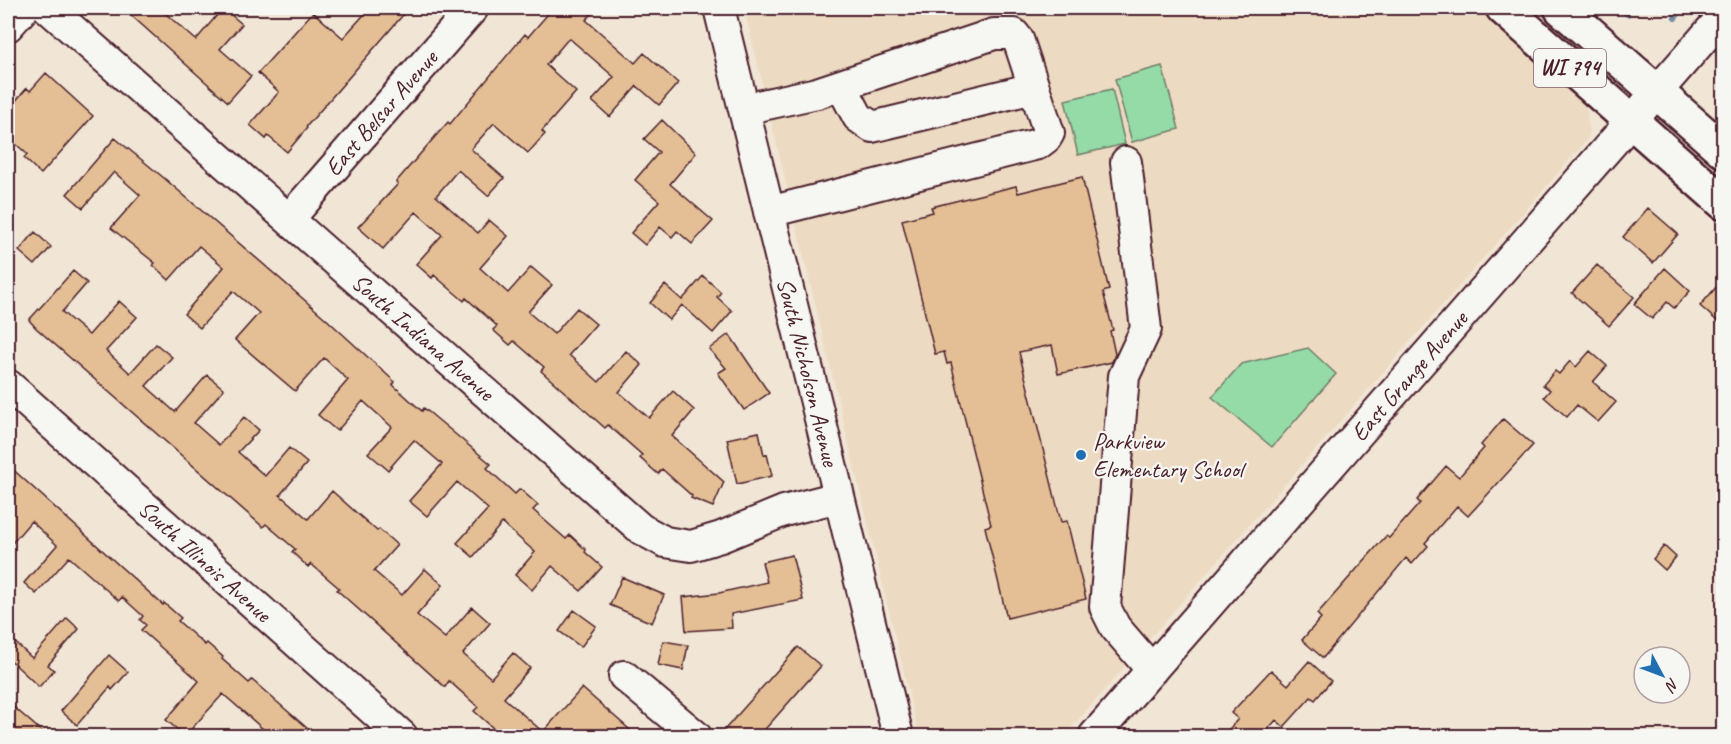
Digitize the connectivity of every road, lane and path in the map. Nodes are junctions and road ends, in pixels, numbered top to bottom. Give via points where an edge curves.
1 (24, 8) edge
2 (48, 8) edge
3 (473, 8) edge
4 (719, 8) edge
5 (1503, 8) edge
6 (1561, 8) edge
7 (1724, 15) edge
8 (8, 26) edge
9 (842, 85) junction
10 (1034, 88) junction
11 (1656, 92) junction
12 (744, 109) junction
13 (1630, 121) junction
14 (1724, 151) edge
15 (1126, 162) dead end
16 (1724, 203) edge
17 (769, 212) junction
18 (289, 219) junction
19 (8, 385) edge
20 (838, 497) junction
21 (1152, 670) junction
22 (624, 676) dead end
23 (402, 736) edge
24 (696, 736) edge
25 (898, 736) edge
26 (1094, 736) edge

1 - 8 street
2 - 18 street, South Indiana Avenue
3 - 18 street, East Belsar Avenue
4 - 12 street, South Nicholson Avenue
5 - 13 main road, WI 794
6 - 11 main road, WI 794
7 - 11 street, East Grange Avenue
9 - 10 street via 858,117 872,127
9 - 10 street via 1003,33 1014,34 1018,39
9 - 12 street
10 - 17 street via 1049,133 1038,144
11 - 13 street, East Grange Avenue
11 - 14 main road, WI 794
12 - 17 street, South Nicholson Avenue
13 - 16 main road, WI 794
13 - 21 street, East Grange Avenue
15 - 21 street via 1146,330 1124,376 1105,607 1115,627
17 - 20 street, South Nicholson Avenue
18 - 20 street, South Indiana Avenue via 641,529 665,542 691,546 784,511
19 - 23 street, South Illinois Avenue
20 - 25 street, South Nicholson Avenue
21 - 26 street, East Grange Avenue
22 - 24 street

